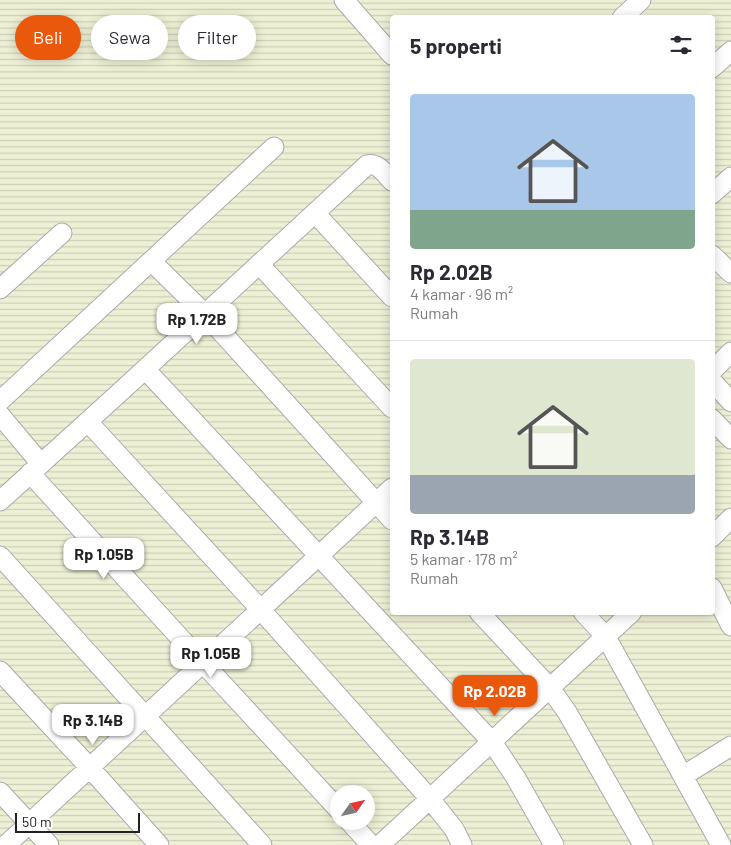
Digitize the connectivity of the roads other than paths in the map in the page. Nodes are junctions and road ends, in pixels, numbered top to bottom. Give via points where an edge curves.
1 (344, 0) edge
2 (641, 0) edge
3 (625, 15) edge
4 (731, 51) edge
5 (390, 53) edge
6 (715, 65) edge
7 (274, 147) dead end
8 (731, 177) edge
9 (390, 179) edge
10 (715, 191) edge
11 (314, 213) junction
12 (62, 233) dead end
13 (715, 258) edge
14 (151, 261) junction
15 (259, 264) junction
16 (731, 274) edge
17 (731, 286) edge
18 (0, 289) edge
19 (390, 295) edge
20 (205, 314) junction
21 (731, 352) edge
22 (715, 368) edge
23 (145, 369) junction
24 (715, 384) edge
25 (0, 401) edge
26 (731, 402) edge
27 (390, 406) edge
28 (0, 415) edge
29 (88, 422) junction
30 (715, 422) edge
31 (731, 439) edge
32 (36, 468) junction
33 (390, 490) edge
34 (0, 501) edge
35 (376, 503) junction
36 (390, 518) edge
37 (0, 556) edge
38 (319, 556) junction
39 (715, 594) edge
40 (261, 610) junction
41 (482, 615) edge
42 (586, 615) edge
43 (629, 615) edge
44 (731, 626) edge
45 (606, 636) junction
46 (203, 663) junction
47 (0, 671) edge
48 (550, 688) junction
49 (146, 717) junction
50 (492, 742) junction
51 (731, 746) edge
52 (90, 768) junction
53 (683, 776) junction
54 (0, 792) edge
55 (430, 799) junction
56 (330, 800) edge
57 (29, 824) junction
58 (357, 830) edge
59 (6, 845) edge
60 (49, 845) edge
61 (159, 845) edge
62 (262, 845) edge
63 (371, 845) edge
64 (380, 845) edge
65 (462, 845) edge
66 (554, 845) edge
67 (643, 845) edge
68 (721, 845) edge

1 - 5 street
2 - 3 street
4 - 6 street
7 - 14 street
8 - 10 street
9 - 11 street via 378,166 370,164
11 - 15 street
11 - 19 street
12 - 18 street
13 - 16 street
14 - 20 street
14 - 25 street
15 - 20 street
15 - 27 street
16 - 17 street
20 - 23 street
20 - 35 street
21 - 22 street
23 - 29 street
23 - 38 street
24 - 26 street
28 - 32 street
29 - 32 street
29 - 40 street
30 - 31 street
32 - 34 street
32 - 46 street
33 - 35 street
35 - 36 street
35 - 38 street
37 - 49 street
38 - 40 street
38 - 50 street
39 - 44 street
40 - 46 street
40 - 55 street
41 - 48 street
42 - 45 street
43 - 45 street
45 - 48 street
45 - 53 street
46 - 49 street
46 - 56 street
47 - 52 street
48 - 50 street
48 - 67 street
49 - 52 street
49 - 62 street
50 - 55 street
50 - 66 street
51 - 53 street
52 - 57 street
52 - 61 street
53 - 68 street
54 - 57 street
55 - 64 street
55 - 65 street via 454,829
57 - 59 street
57 - 60 street
58 - 63 street

